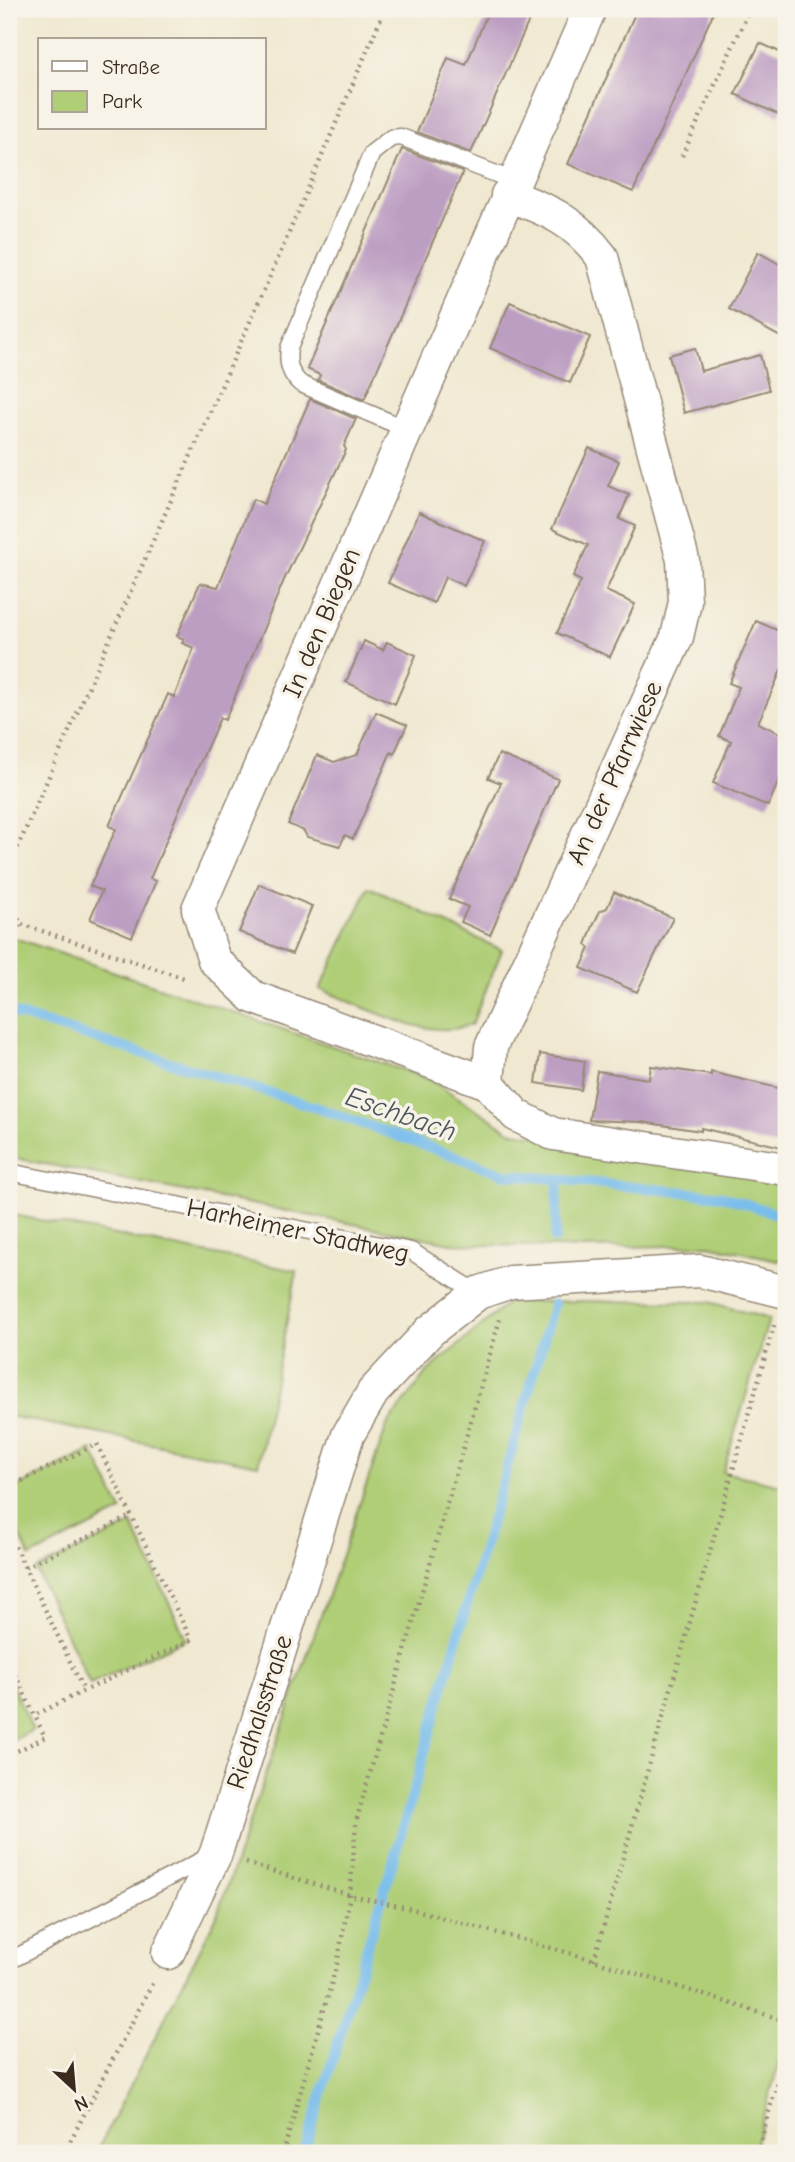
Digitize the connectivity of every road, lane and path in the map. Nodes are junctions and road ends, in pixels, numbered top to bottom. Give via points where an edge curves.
1 (385, 9) edge
2 (590, 9) edge
3 (750, 9) edge
4 (682, 156) dead end
5 (511, 188) junction
6 (406, 429) junction
7 (9, 867) edge
8 (9, 900) edge
9 (21, 924) junction
10 (9, 937) edge
11 (193, 980) dead end
12 (488, 1083) junction
13 (786, 1169) edge
14 (9, 1172) edge
15 (511, 1282) junction
16 (785, 1291) edge
17 (478, 1293) junction
18 (9, 1487) edge
19 (131, 1516) junction
20 (9, 1534) edge
21 (24, 1567) junction
22 (9, 1662) edge
23 (84, 1690) junction
24 (35, 1715) junction
25 (9, 1755) edge
26 (216, 1853) junction
27 (350, 1895) junction
28 (168, 1953) joint
29 (594, 1960) junction
30 (9, 1961) edge
31 (786, 2021) edge
32 (786, 2052) edge
33 (64, 2153) edge
34 (283, 2153) edge
35 (757, 2153) edge

1 - 7 path
2 - 5 street, In den Biegen
3 - 4 path
5 - 6 street, In den Biegen
5 - 6 lane via 401,137 382,143 372,153 288,359 290,371 301,384
5 - 12 street, An der Pfarrwiese via 586,235 602,257 683,560 685,602 677,637 491,1047
6 - 12 street, In den Biegen via 198,909 214,960 253,997
8 - 9 path
9 - 10 path
9 - 11 path
12 - 13 street via 516,1115 553,1134
14 - 17 lane, Harheimer Stadtweg via 411,1251
15 - 16 street via 700,1271
15 - 17 street
15 - 27 path via 356,1822
16 - 29 path
17 - 26 street, Riedhalsstraße via 430,1331 373,1392 348,1435
18 - 19 path via 97,1444
19 - 21 path
19 - 23 path via 191,1640
20 - 21 path
21 - 23 path
22 - 24 path
23 - 24 path
24 - 25 path via 45,1737
26 - 27 path
26 - 28 street, Riedhalsstraße
26 - 30 lane
27 - 29 path
27 - 34 path via 337,1964
28 - 33 path
29 - 31 path
32 - 35 path

